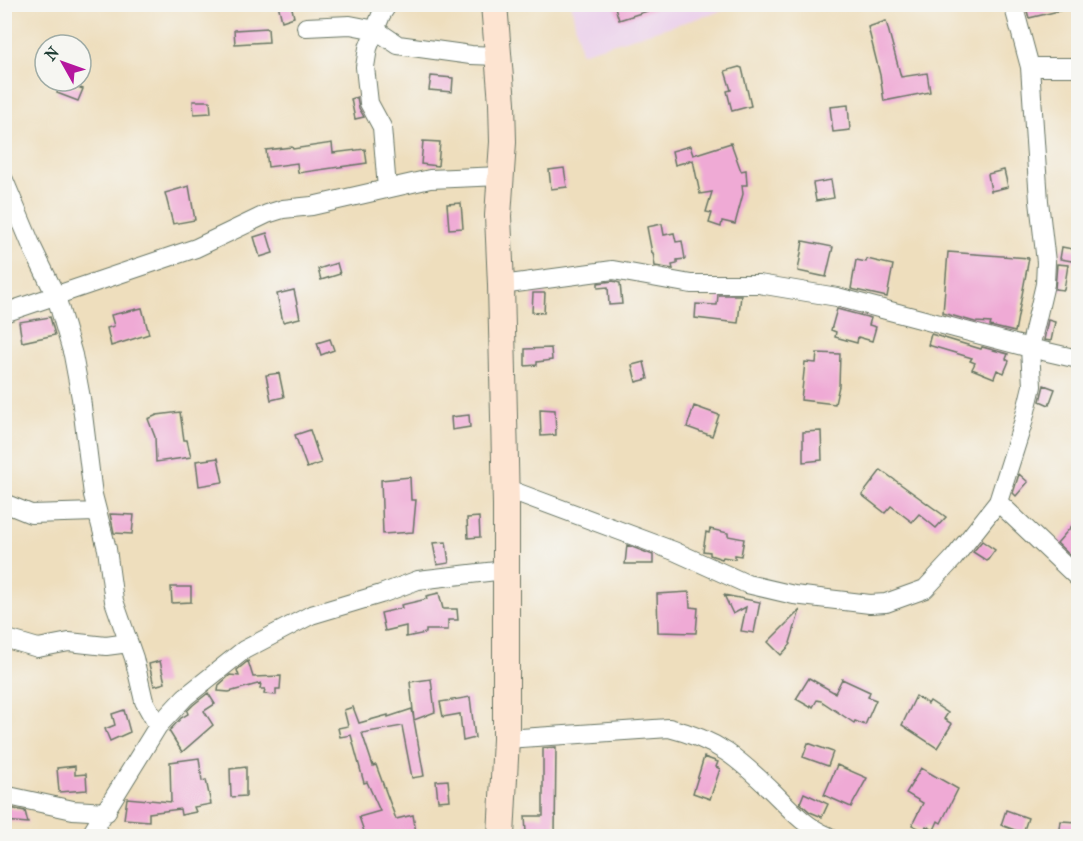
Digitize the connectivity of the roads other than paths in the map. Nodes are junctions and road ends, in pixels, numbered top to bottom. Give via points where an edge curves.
1 (388, 4) edge
2 (494, 4) edge
3 (1012, 4) edge
4 (306, 27) dead end
5 (376, 30) junction
6 (498, 56) junction
7 (1030, 67) junction
8 (1078, 67) edge
9 (501, 176) junction
10 (4, 180) edge
11 (387, 189) junction
12 (501, 285) junction
13 (57, 296) junction
14 (4, 314) edge
15 (1030, 348) junction
16 (1078, 358) edge
17 (505, 488) junction
18 (998, 502) junction
19 (4, 503) edge
20 (96, 512) junction
21 (505, 570) junction
22 (1078, 578) edge
23 (4, 638) edge
24 (129, 643) junction
25 (158, 726) junction
26 (506, 739) junction
27 (4, 795) edge
28 (107, 812) junction
29 (90, 837) edge
30 (501, 837) edge
31 (828, 837) edge

1 - 5 street
2 - 6 street
3 - 7 street
4 - 5 street via 350,25
5 - 6 street via 398,45
5 - 11 street via 365,67 369,103 381,127
6 - 9 street
7 - 8 street
7 - 15 street via 1046,262
9 - 11 street via 430,179
9 - 12 street
10 - 13 street via 46,280
11 - 13 street via 267,214 196,248
12 - 15 street via 613,270 691,284 759,284 837,297
12 - 17 street
13 - 14 street
13 - 20 street via 81,398
15 - 16 street
15 - 18 street via 1032,386
17 - 18 street via 674,551 747,584 794,596 870,604 886,603 925,589
17 - 21 street
18 - 22 street
19 - 20 street via 31,514
20 - 24 street via 107,549 114,602
21 - 25 street via 418,580 311,615 244,650 184,697
21 - 26 street
23 - 24 street via 38,648 69,642 106,646
24 - 25 street via 144,701
25 - 28 street
26 - 30 street
26 - 31 street via 669,728 690,733 736,758 805,823
27 - 28 street via 74,810
28 - 29 street

